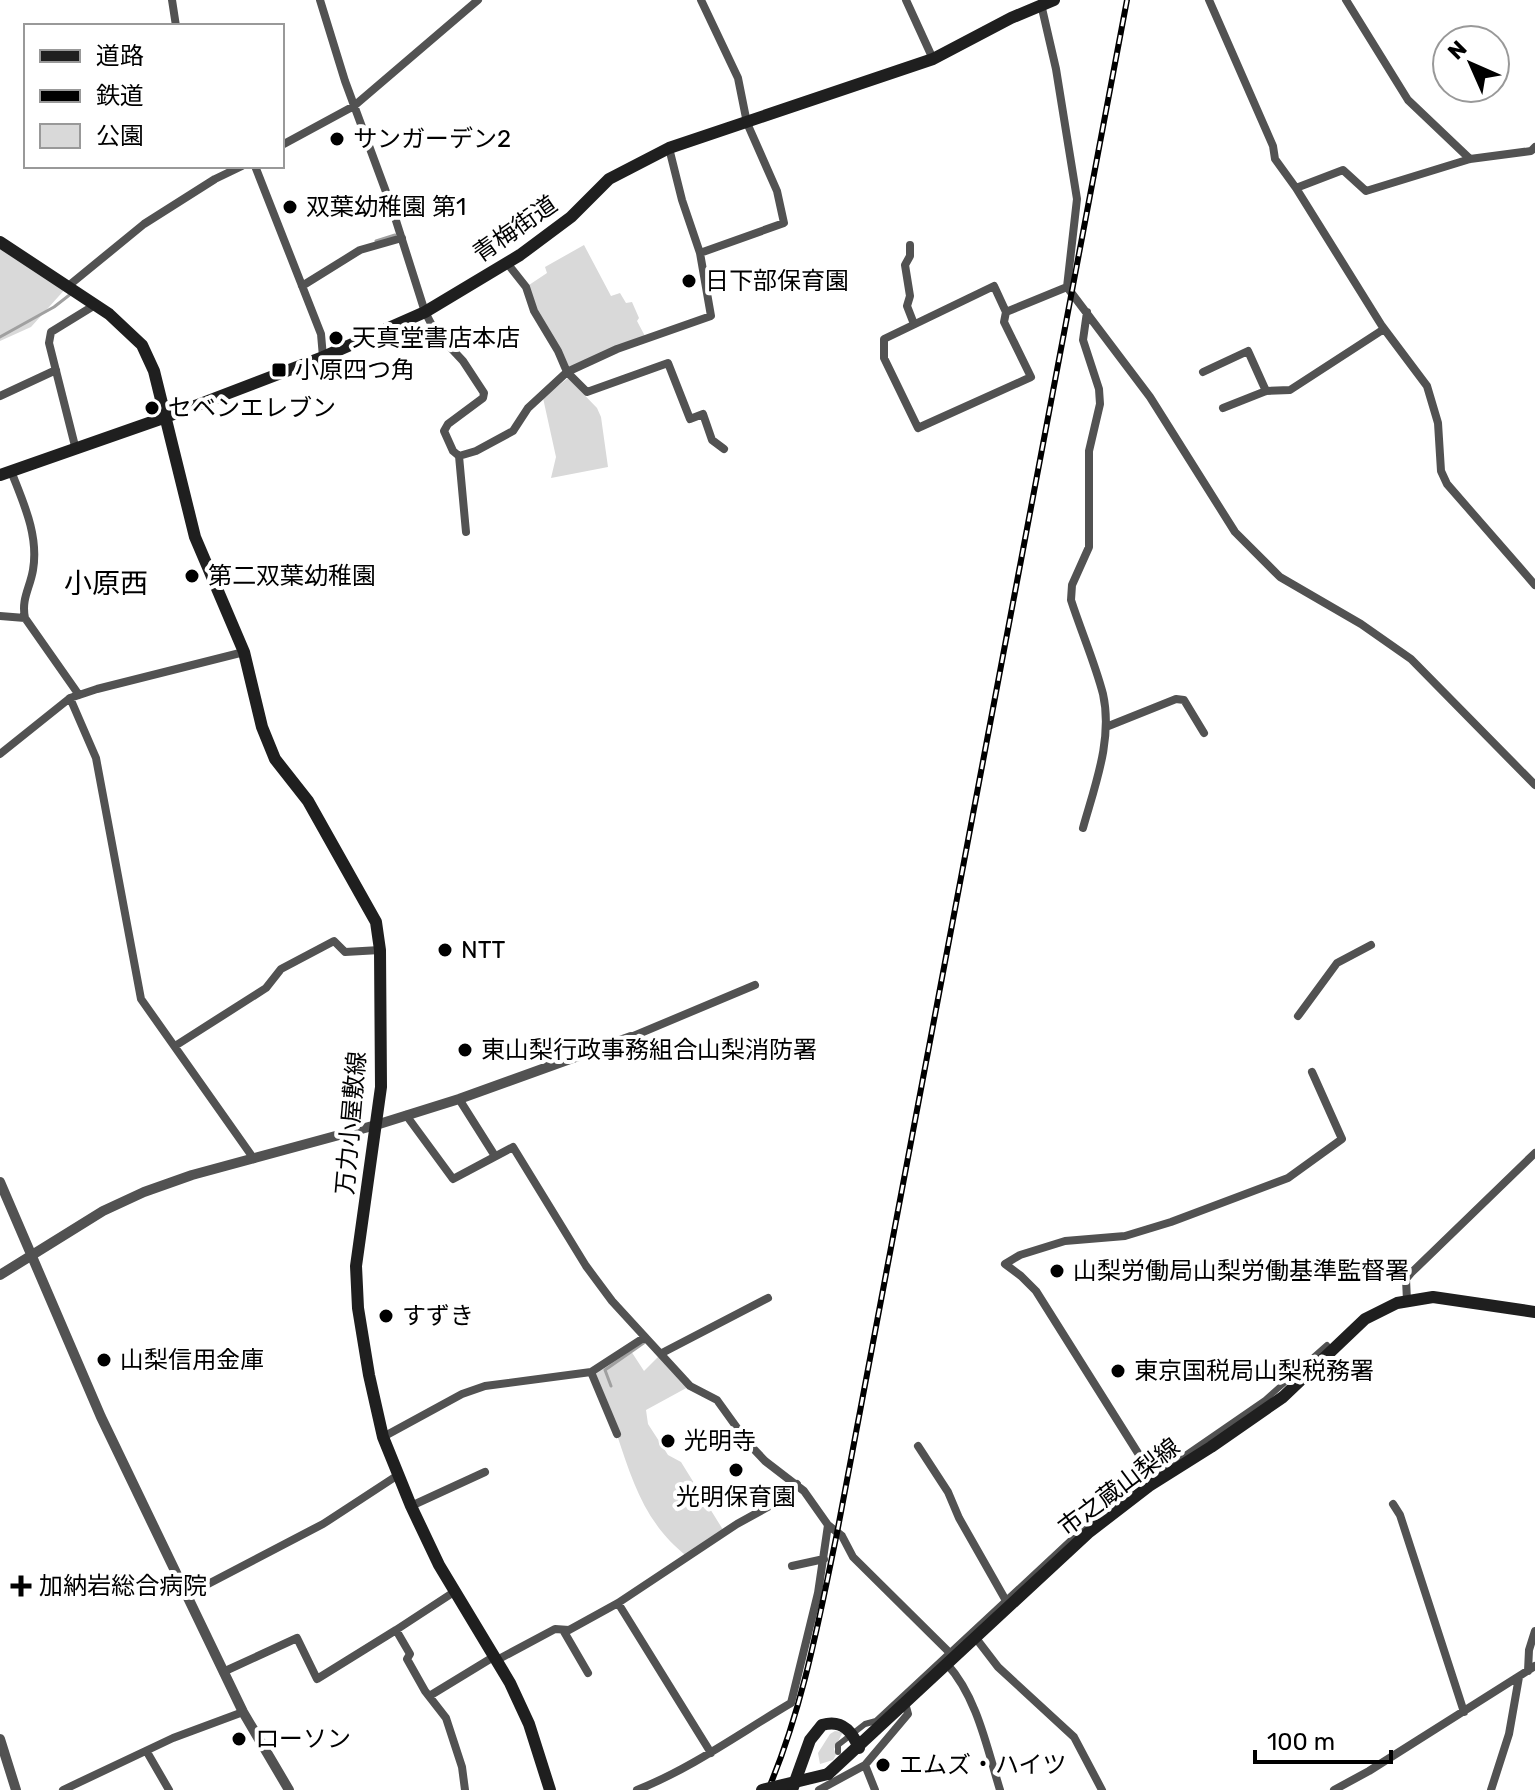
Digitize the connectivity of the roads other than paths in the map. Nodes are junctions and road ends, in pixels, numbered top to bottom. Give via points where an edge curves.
1 (172, 0) edge
2 (320, 0) edge
3 (478, 0) edge
4 (701, 0) edge
5 (906, 0) edge
6 (1209, 0) edge
7 (1346, 0) edge
8 (1045, 1) edge
9 (176, 24) edge
10 (933, 59) junction
11 (354, 106) junction
12 (747, 123) junction
13 (284, 144) edge
14 (1535, 147) edge
15 (669, 148) junction
16 (1470, 159) junction
17 (238, 168) edge
18 (256, 168) edge
19 (1296, 188) junction
20 (402, 238) junction
21 (0, 242) edge
22 (910, 245) dead end
23 (700, 253) junction
24 (507, 263) junction
25 (302, 286) junction
26 (67, 287) junction
27 (1067, 287) junction
28 (95, 305) junction
29 (425, 312) junction
30 (1006, 312) junction
31 (1087, 312) junction
32 (914, 324) junction
33 (1384, 329) junction
34 (323, 357) junction
35 (56, 370) junction
36 (567, 372) junction
37 (1203, 372) dead end
38 (1266, 391) junction
39 (0, 396) edge
40 (1223, 408) dead end
41 (166, 417) junction
42 (724, 449) dead end
43 (76, 450) junction
44 (459, 456) junction
45 (6, 473) edge
46 (466, 532) dead end
47 (1535, 585) edge
48 (0, 616) edge
49 (25, 618) junction
50 (244, 652) junction
51 (74, 696) junction
52 (1106, 727) junction
53 (1204, 733) dead end
54 (0, 754) edge
55 (1535, 785) edge
56 (1083, 828) dead end
57 (1371, 945) dead end
58 (380, 950) junction
59 (755, 985) dead end
60 (1298, 1016) dead end
61 (631, 1037) joint
62 (175, 1046) junction
63 (1312, 1072) dead end
64 (459, 1099) junction
65 (406, 1115) junction
66 (376, 1125) junction
67 (1535, 1153) edge
68 (495, 1156) junction
69 (254, 1159) junction
70 (0, 1182) edge
71 (31, 1254) junction
72 (0, 1275) edge
73 (768, 1298) dead end
74 (1407, 1301) junction
75 (1535, 1312) edge
76 (645, 1337) junction
77 (1327, 1345) dead end
78 (662, 1353) junction
79 (591, 1372) junction
80 (617, 1434) dead end
81 (383, 1437) junction
82 (918, 1446) dead end
83 (1148, 1469) dead end
84 (485, 1472) dead end
85 (398, 1475) junction
86 (797, 1484) junction
87 (1393, 1504) dead end
88 (411, 1506) junction
89 (828, 1525) junction
90 (824, 1559) junction
91 (792, 1566) dead end
92 (454, 1592) junction
93 (187, 1595) junction
94 (618, 1603) junction
95 (1008, 1603) junction
96 (396, 1630) junction
97 (563, 1630) junction
98 (1535, 1631) edge
99 (975, 1637) junction
100 (950, 1657) junction
101 (496, 1658) junction
102 (1527, 1671) edge
103 (223, 1672) junction
104 (588, 1673) dead end
105 (431, 1695) junction
106 (905, 1703) junction
107 (243, 1712) junction
108 (1464, 1712) junction
109 (852, 1734) junction
110 (0, 1739) edge
111 (859, 1748) junction
112 (147, 1752) junction
113 (838, 1752) dead end
114 (711, 1753) junction
115 (865, 1765) junction
116 (664, 1779) junction
117 (16, 1790) edge
118 (63, 1790) edge
119 (169, 1790) edge
120 (289, 1790) edge
121 (465, 1790) edge
122 (550, 1790) edge
123 (637, 1790) edge
124 (668, 1790) edge
125 (762, 1790) edge
126 (792, 1790) edge
127 (819, 1790) edge
128 (875, 1790) edge
129 (1000, 1790) edge
130 (1102, 1790) edge
131 (1334, 1790) edge
132 (1491, 1790) edge

1 - 9 street
2 - 11 street
3 - 11 street
4 - 12 street via 738,78
5 - 10 street
6 - 19 street via 1275,159
7 - 16 street via 1408,100
8 - 10 main road, 青梅街道
8 - 27 street via 1077,199
10 - 12 main road, 青梅街道
11 - 13 street
11 - 20 street
12 - 15 main road, 青梅街道
12 - 23 street via 777,191 784,223
14 - 16 street
15 - 23 street
15 - 24 main road, 青梅街道 via 609,179 571,217
16 - 19 street via 1366,191 1343,170
17 - 26 street via 144,224
18 - 25 street
19 - 33 street
20 - 25 street via 360,250
20 - 29 street
21 - 26 main road, 万力小屋敷線
22 - 32 street via 905,265 907,306
23 - 36 street via 711,316
24 - 29 main road, 青梅街道
24 - 36 street via 526,287
25 - 34 street via 321,334
26 - 28 main road, 万力小屋敷線
27 - 30 street
27 - 31 street
28 - 35 street via 51,332
28 - 41 main road, 万力小屋敷線 via 142,345
29 - 34 main road, 青梅街道
29 - 44 street via 484,393 444,431
30 - 32 street via 994,286
30 - 32 street via 1004,322 1031,377 918,428 884,358 884,339
31 - 52 street via 1083,340 1100,404 1089,451 1089,547 1071,600 1103,695
31 - 55 street via 1252,551 1280,577 1411,659
33 - 38 street via 1290,390
33 - 47 street via 1434,403 1447,484
34 - 41 main road, 青梅街道
35 - 39 street
35 - 43 street
36 - 42 street via 587,392 668,363 690,419 703,414 712,440
36 - 44 street via 528,408 513,431
37 - 38 street via 1248,351
38 - 40 street
41 - 43 main road, 青梅街道
41 - 50 main road, 万力小屋敷線 via 195,537
43 - 45 main road, 青梅街道
44 - 46 street
45 - 49 street via 34,543 33,571 22,605
48 - 49 street
49 - 51 street
50 - 51 street
50 - 58 main road, 万力小屋敷線 via 275,759 308,801 371,912
51 - 54 street
51 - 62 street via 96,758 141,999
52 - 53 street via 1176,699 1184,700
52 - 56 street
57 - 60 street via 1337,963
58 - 62 street via 345,952 334,941 281,969 266,988
58 - 66 main road, 万力小屋敷線 via 381,1087
59 - 61 street
61 - 64 street
62 - 69 street
63 - 83 street via 1342,1139 1288,1178 1154,1229 1065,1241 1005,1264 1036,1291
64 - 65 street
64 - 68 street
65 - 66 street
65 - 68 street via 453,1179
66 - 69 street
66 - 81 main road, 万力小屋敷線 via 356,1266 358,1308
67 - 74 street via 1411,1273 1406,1279
68 - 76 street via 513,1147 586,1266
69 - 71 street via 144,1192
70 - 71 street
71 - 72 street
71 - 93 street via 101,1417
73 - 78 street
74 - 75 main road, 市之蔵山梨線 via 1433,1297
74 - 95 main road, 市之蔵山梨線 via 1365,1319 1283,1397 1149,1486
76 - 78 street
76 - 79 street
77 - 95 street via 1265,1400 1095,1519
78 - 86 street via 690,1386 717,1400 765,1461
79 - 80 street
79 - 81 street via 485,1386
81 - 85 main road, 万力小屋敷線
82 - 95 street
84 - 88 street
85 - 88 main road, 万力小屋敷線
85 - 93 street via 323,1524
86 - 89 street
86 - 94 street via 786,1497
87 - 108 street
88 - 92 main road, 万力小屋敷線
89 - 90 street
89 - 100 street
90 - 91 street
90 - 114 street via 791,1703
92 - 96 street
92 - 101 main road, 万力小屋敷線
93 - 103 street
94 - 97 street
94 - 114 street
95 - 99 main road, 市之蔵山梨線
95 - 100 street
96 - 103 street via 317,1679 297,1638
96 - 105 street via 410,1654 407,1659
97 - 101 street via 555,1629
97 - 104 street
98 - 102 street
99 - 100 main road, 市之蔵山梨線
99 - 130 street via 998,1667 1074,1737
100 - 106 main road, 市之蔵山梨線
100 - 109 street via 876,1721
100 - 129 street via 969,1695
101 - 105 street
101 - 122 main road, 万力小屋敷線 via 529,1724
102 - 108 street
102 - 132 street
103 - 107 street
105 - 121 street via 446,1718
106 - 111 main road, 市之蔵山梨線
106 - 115 street via 908,1714
107 - 112 street
107 - 120 street
108 - 131 street
109 - 111 main road
109 - 113 street via 838,1745
109 - 126 main road via 835,1723 819,1727
110 - 117 street
111 - 125 main road, 市之蔵山梨線, bridge via 828,1774
112 - 118 street
112 - 119 street
114 - 116 street
115 - 127 street
115 - 128 street
116 - 123 street
116 - 124 street

